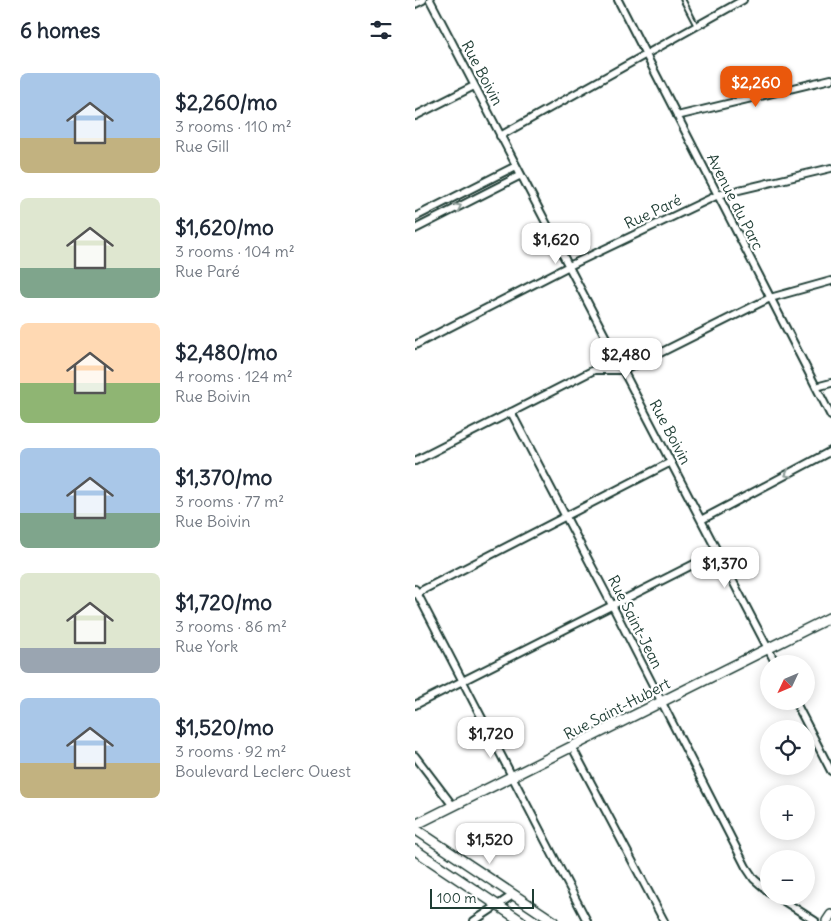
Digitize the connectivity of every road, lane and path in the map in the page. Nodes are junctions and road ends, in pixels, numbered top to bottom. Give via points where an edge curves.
1 (423, 0) edge
2 (429, 0) edge
3 (618, 0) edge
4 (683, 0) edge
5 (743, 0) edge
6 (415, 4) edge
7 (697, 26) junction
8 (646, 55) junction
9 (831, 79) edge
10 (475, 86) junction
11 (415, 116) edge
12 (677, 116) junction
13 (500, 136) junction
14 (516, 166) junction
15 (831, 168) edge
16 (521, 175) junction
17 (718, 195) junction
18 (415, 217) edge
19 (415, 229) edge
20 (569, 266) junction
21 (831, 281) edge
22 (770, 298) junction
23 (415, 345) edge
24 (623, 370) junction
25 (831, 383) edge
26 (816, 387) junction
27 (511, 412) junction
28 (831, 416) edge
29 (831, 451) edge
30 (415, 461) edge
31 (671, 462) junction
32 (566, 516) junction
33 (701, 520) junction
34 (718, 552) junction
35 (416, 592) edge
36 (613, 605) junction
37 (831, 617) edge
38 (768, 648) junction
39 (772, 655) edge
40 (463, 681) junction
41 (661, 702) junction
42 (415, 705) edge
43 (800, 710) edge
44 (572, 747) junction
45 (415, 756) edge
46 (831, 772) edge
47 (512, 776) junction
48 (453, 806) junction
49 (415, 827) edge
50 (415, 850) edge
51 (760, 884) edge
52 (513, 895) junction
53 (498, 905) junction
54 (790, 905) edge
55 (831, 915) edge
56 (586, 920) edge
57 (474, 921) edge
58 (521, 921) edge
59 (553, 921) edge
60 (664, 921) edge
61 (815, 921) edge
62 (827, 921) edge

1 - 6 street
2 - 10 street, Rue Boivin
3 - 8 street, Avenue du Parc
4 - 7 lane
5 - 7 street
7 - 8 street
8 - 12 street, Avenue du Parc
8 - 13 street
9 - 12 street
10 - 11 street
10 - 13 street, Rue Boivin
12 - 17 street, Avenue du Parc
13 - 14 street, Rue Boivin
14 - 16 street, Rue Boivin
14 - 18 street
15 - 17 street, Rue Paré
19 -> 16 street
16 - 20 street, Rue Boivin
17 - 20 street, Rue Paré
17 - 22 street, Avenue du Parc
20 - 23 street, Rue Paré
20 - 24 street, Rue Boivin
21 - 22 street
22 - 24 street
22 - 26 street, Avenue du Parc
24 - 27 street via 594,370
24 - 31 street, Rue Boivin
25 - 26 street
26 - 28 street, Avenue du Parc
27 - 30 street
27 - 32 street, Rue Saint-Jean
29 -> 33 street
31 - 32 street
31 - 33 street, Rue Boivin
32 - 35 street
32 - 36 street, Rue Saint-Jean
33 - 34 street, Rue Boivin
34 - 36 street
34 - 38 street, Rue Boivin
35 - 40 street
36 - 40 street
36 - 41 street, Rue Saint-Jean
37 - 38 street, Rue Saint-Hubert
38 - 39 street, Rue Boivin
38 - 41 street, Rue Saint-Hubert
40 - 42 street
40 - 47 street
41 - 44 street, Rue Saint-Hubert
41 - 51 street, Rue Saint-Jean via 746,867
43 - 46 street
44 - 47 street, Rue Saint-Hubert
44 - 60 street
45 - 48 street
47 - 48 street, Rue Saint-Hubert
47 - 56 street
48 - 49 street, Rue Saint-Hubert
49 - 52 street
50 - 53 street
52 - 53 street
52 - 59 street
53 - 57 street
53 - 58 street
54 - 61 street
55 - 62 street

